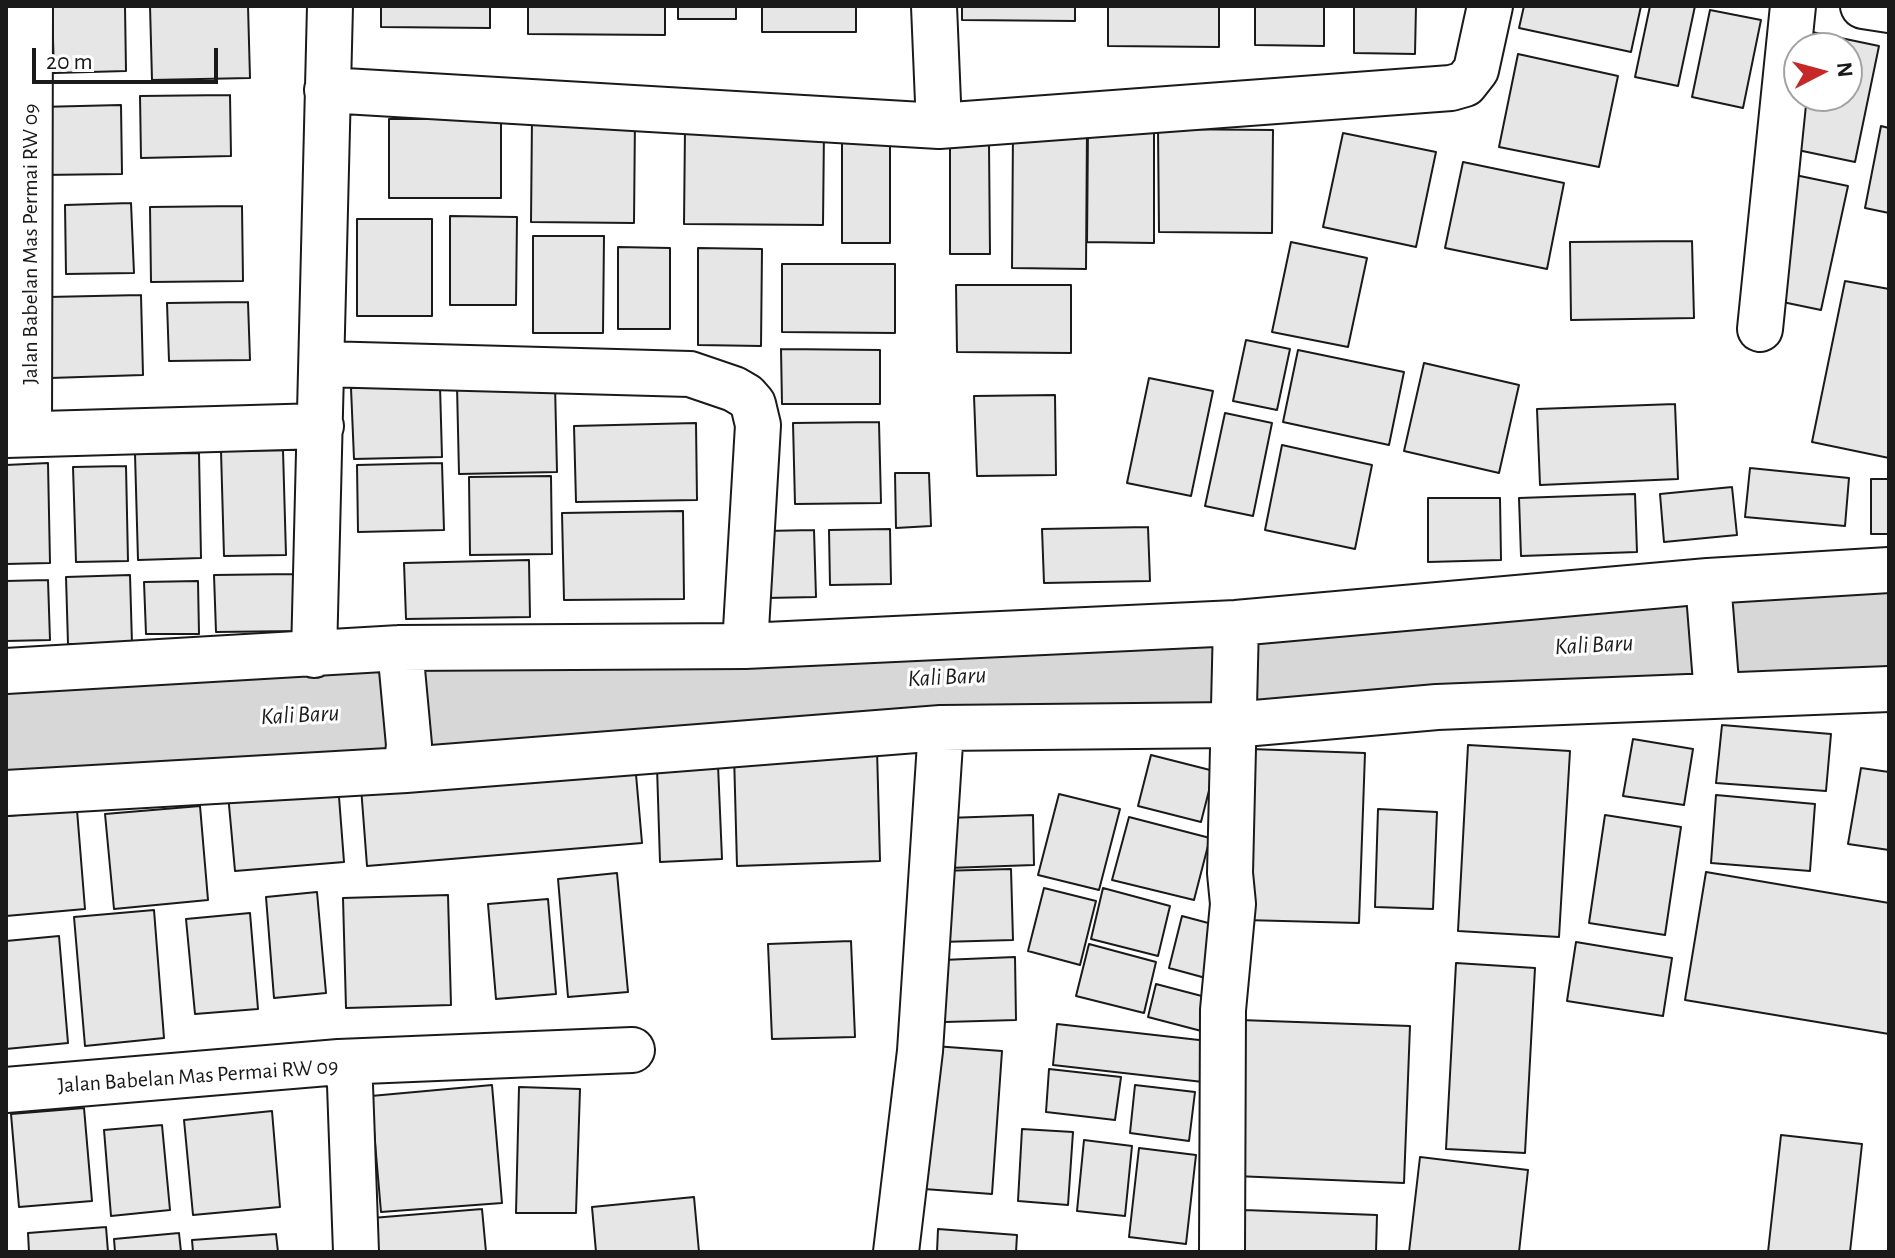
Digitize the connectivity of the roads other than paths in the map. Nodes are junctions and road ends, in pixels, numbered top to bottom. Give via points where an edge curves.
1 (30, 6) edge
2 (330, 6) edge
3 (934, 6) edge
4 (1490, 6) edge
5 (1793, 6) edge
6 (1863, 6) edge
7 (1889, 10) edge
8 (327, 90) junction
9 (939, 126) junction
10 (1760, 329) dead end
11 (322, 364) junction
12 (321, 426) junction
13 (18, 435) edge
14 (1889, 570) edge
15 (1709, 588) junction
16 (1236, 628) junction
17 (745, 646) junction
18 (314, 655) junction
19 (401, 655) junction
20 (6, 671) edge
21 (1717, 684) junction
22 (1889, 689) edge
23 (1233, 712) junction
24 (941, 728) junction
25 (407, 757) junction
26 (6, 793) edge
27 (632, 1050) dead end
28 (346, 1062) junction
29 (6, 1090) edge
30 (356, 1252) edge
31 (896, 1252) edge
32 (1222, 1252) edge

1 - 13 street, Jalan Babelan Mas Permai RW 09
2 - 8 street
3 - 9 street
4 - 9 street via 1476,70 1465,84 1451,88
5 - 10 street
6 - 7 street
8 - 9 street
8 - 11 street
11 - 12 street
11 - 17 street via 690,374 746,396 758,425
12 - 13 street, Jalan Babelan Mas Permai RW 09
12 - 18 street
14 - 15 street
15 - 16 street
15 - 21 street
16 - 17 street
16 - 23 street
17 - 19 street
18 - 19 street
18 - 20 street
19 - 25 street
21 - 22 street
21 - 23 street via 1437,707
23 - 24 street
23 - 32 street
24 - 25 street
24 - 31 street via 920,1051
25 - 26 street
27 - 28 street
28 - 29 street, Jalan Babelan Mas Permai RW 09
28 - 30 street, Jalan Babelan Mas Permai RW 09

